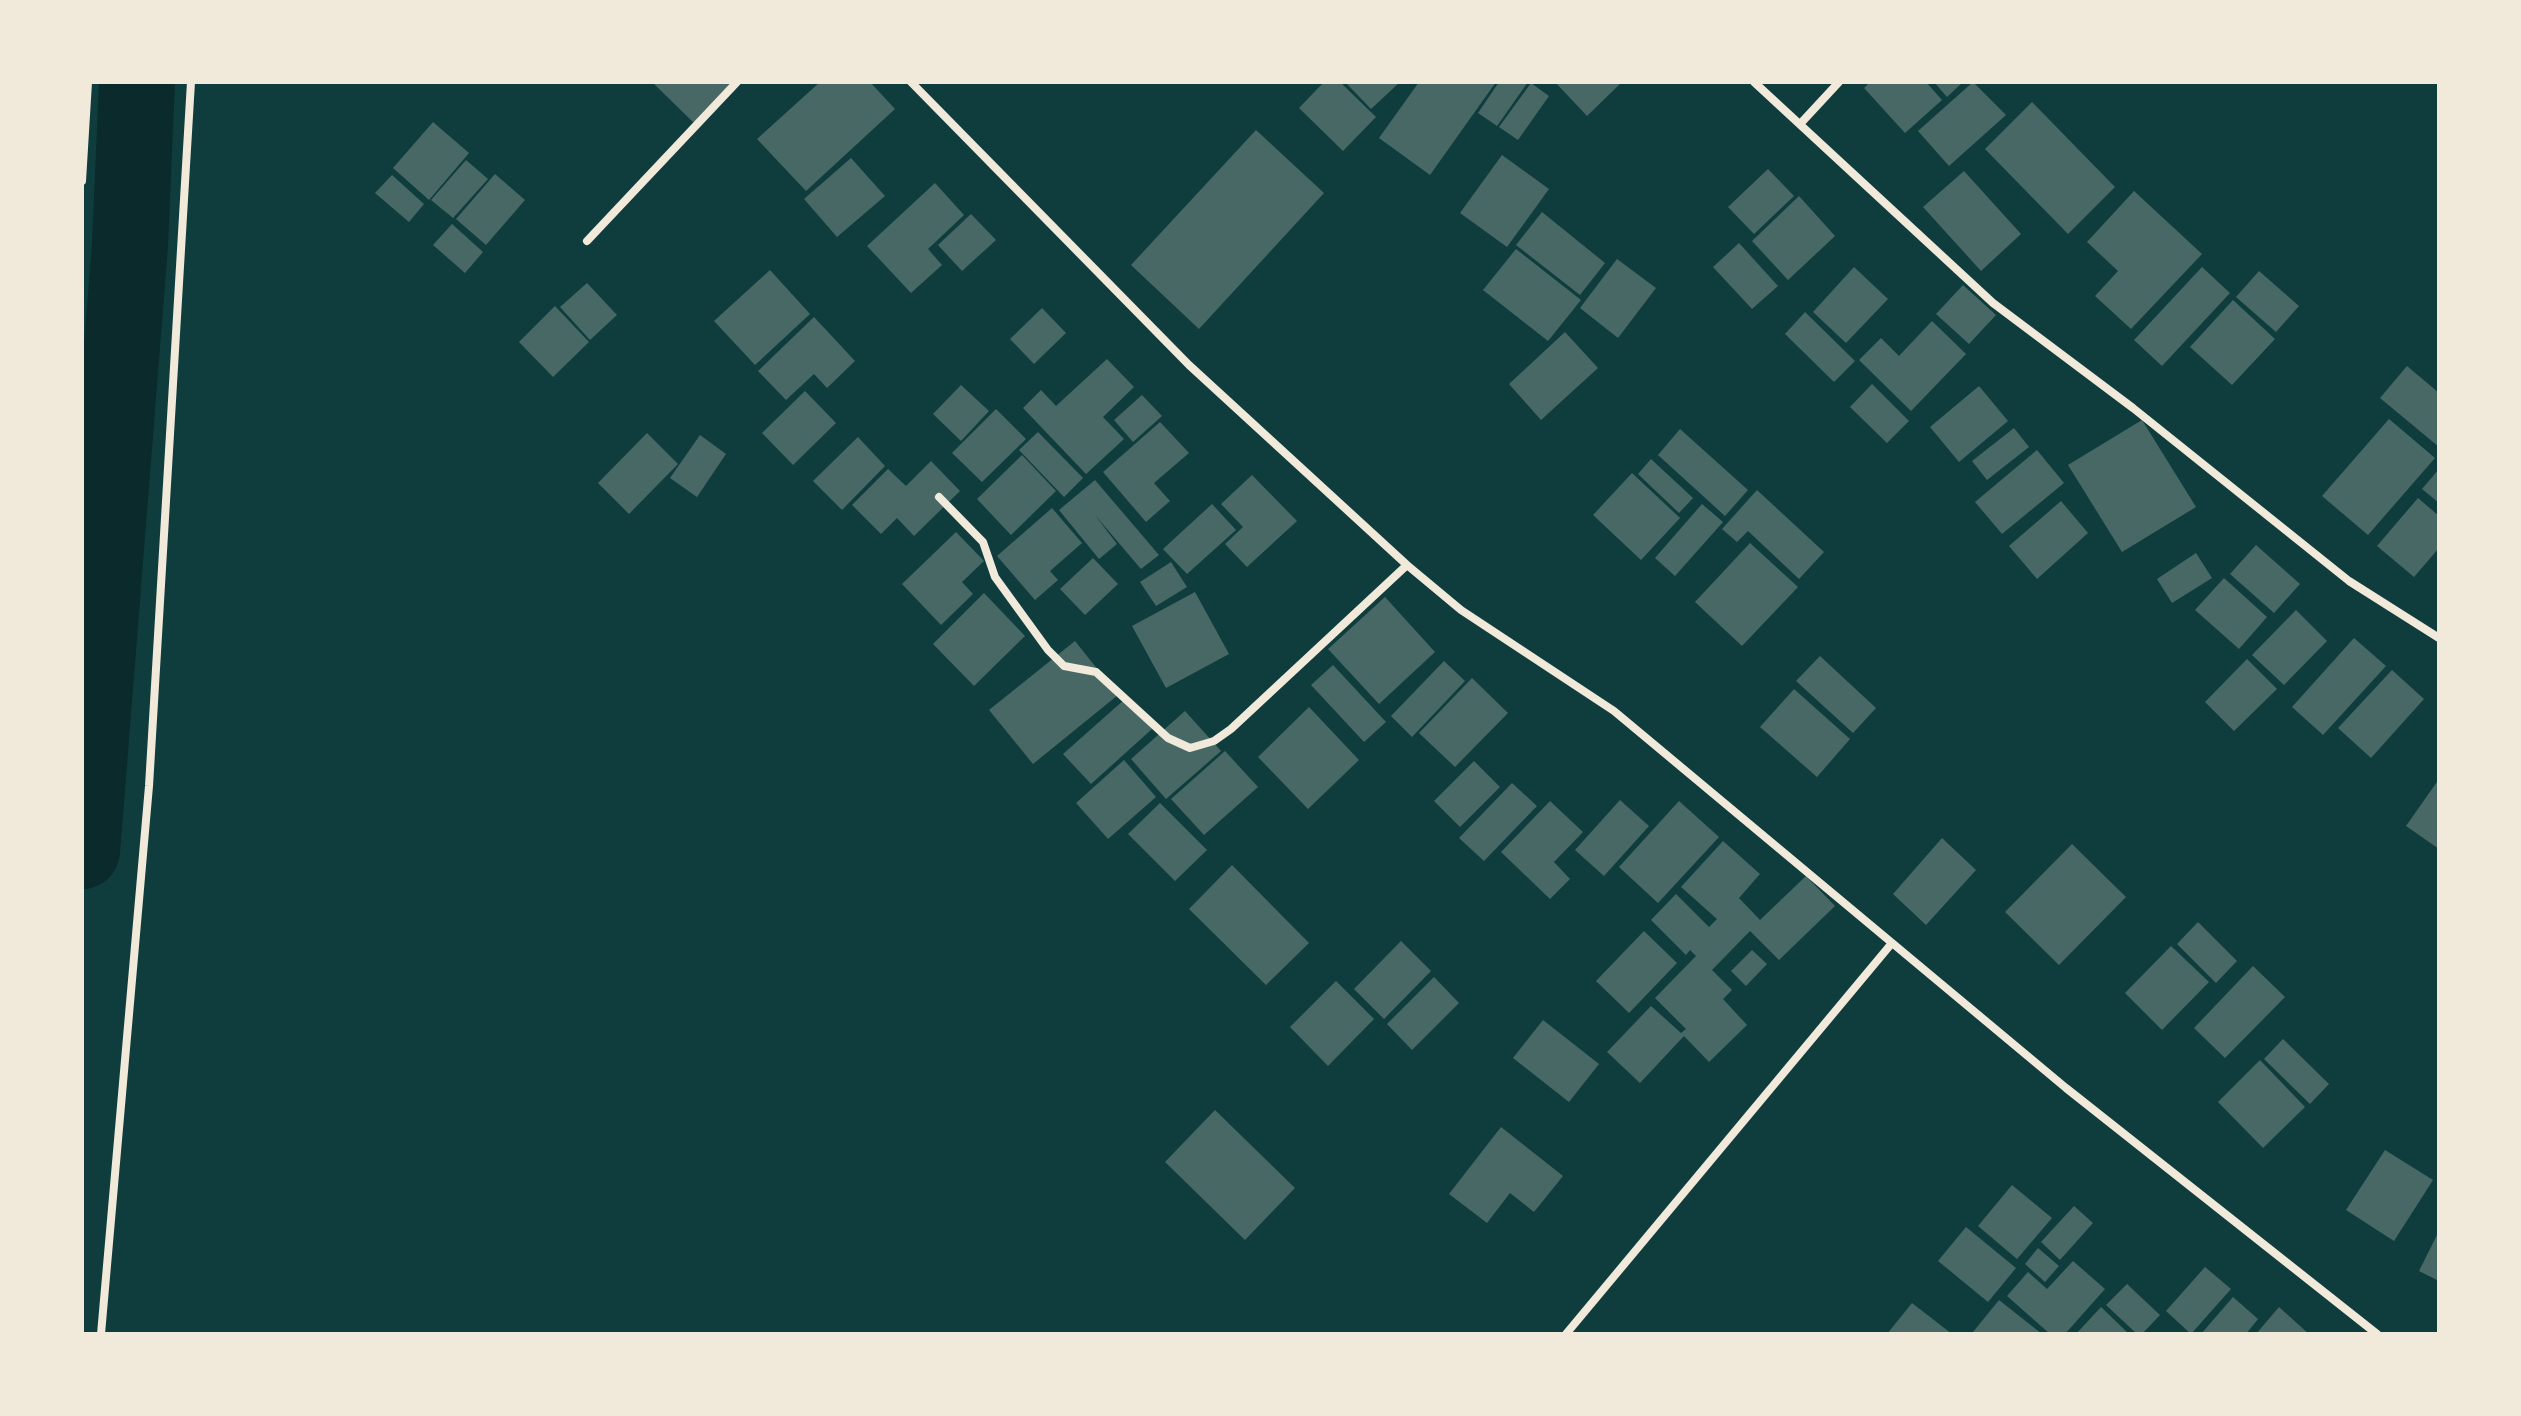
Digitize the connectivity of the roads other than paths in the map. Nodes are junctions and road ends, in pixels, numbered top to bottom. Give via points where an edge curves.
1 (88, 82) edge
2 (191, 82) edge
3 (737, 82) edge
4 (911, 82) edge
5 (1754, 82) edge
6 (1839, 82) edge
7 (1801, 123) junction
8 (82, 181) edge
9 (587, 241) dead end
10 (939, 497) dead end
11 (1407, 565) junction
12 (2439, 638) edge
13 (1892, 943) junction
14 (101, 1334) edge
15 (1566, 1334) edge
16 (2377, 1334) edge

1 - 8 street
2 - 14 street via 149,786
3 - 9 street
4 - 11 street via 1189,365
5 - 7 street
6 - 7 street
7 - 12 street via 1993,303 2349,581
10 - 11 street via 983,542 995,577 1064,666 1096,672 1168,738 1190,748 1231,729
11 - 13 street via 1461,610 1614,711
13 - 15 street
13 - 16 street

